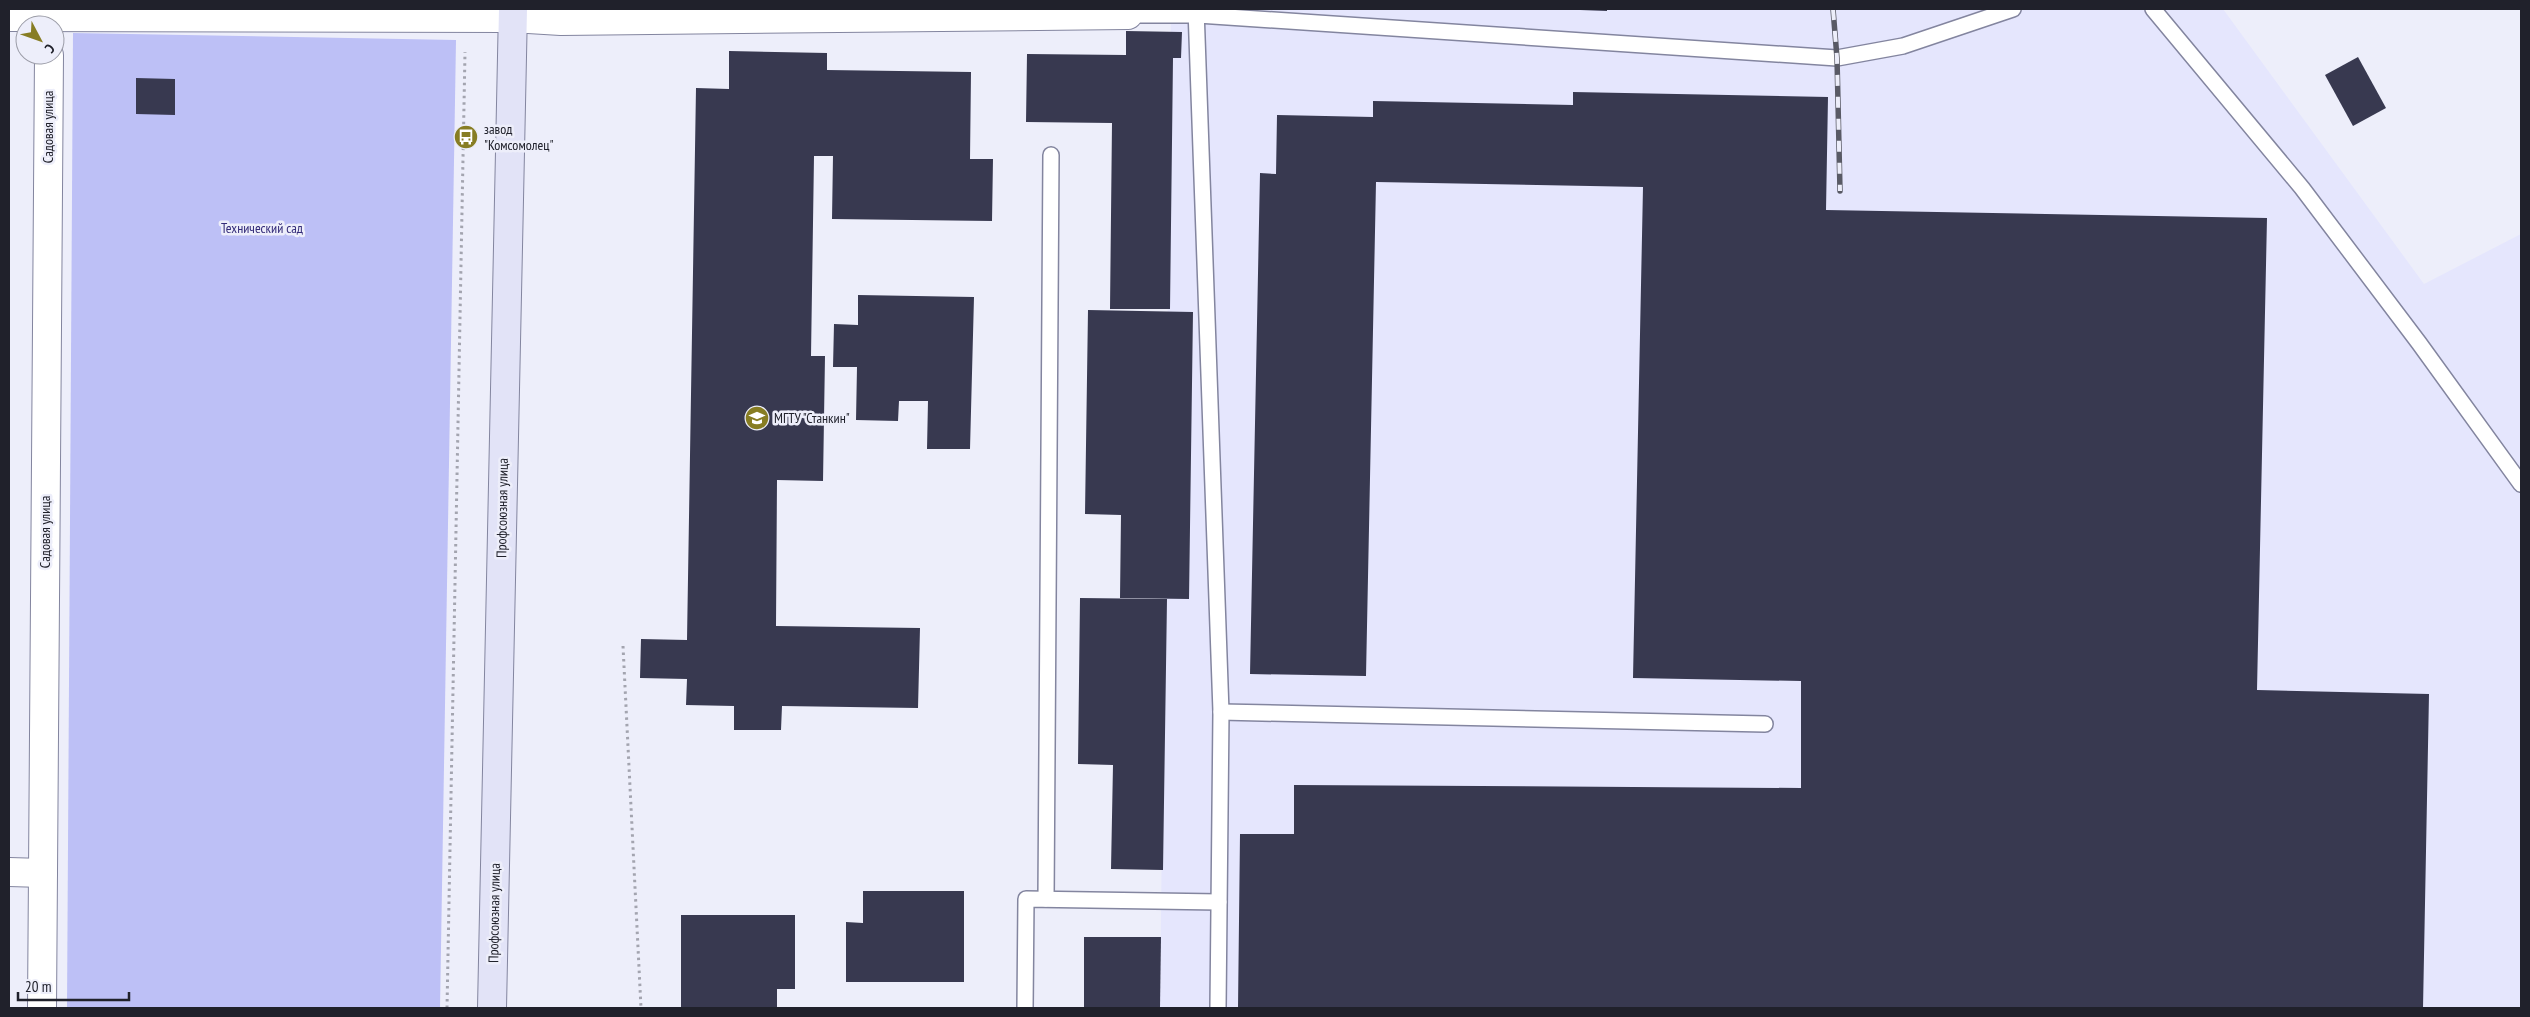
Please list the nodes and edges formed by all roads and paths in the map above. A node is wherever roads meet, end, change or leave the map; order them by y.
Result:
1 (2013, 9) edge
2 (2153, 9) edge
3 (1197, 12) edge
4 (512, 13) edge
5 (1128, 15) joint
6 (463, 19) junction
7 (65, 21) edge
8 (49, 65) edge
9 (1051, 155) dead end
10 (2521, 484) edge
11 (623, 646) dead end
12 (1221, 712) junction
13 (1765, 724) dead end
14 (9, 872) edge
15 (43, 873) junction
16 (1046, 899) junction
17 (1219, 902) junction
18 (42, 1008) edge
19 (447, 1008) edge
20 (492, 1008) edge
21 (642, 1008) edge
22 (1025, 1008) edge
23 (1218, 1008) edge

1 - 3 lane
2 - 10 lane
3 - 5 lane
3 - 12 lane
4 - 5 street
4 - 6 street
4 - 20 main road, Профсоюзная улица
6 - 7 street
6 - 19 path
8 - 15 street, Садовая улица
9 - 16 lane
11 - 21 path
12 - 13 lane
12 - 17 lane
14 - 15 street
15 - 18 street, Садовая улица
16 - 17 lane
16 - 22 lane
17 - 23 lane

